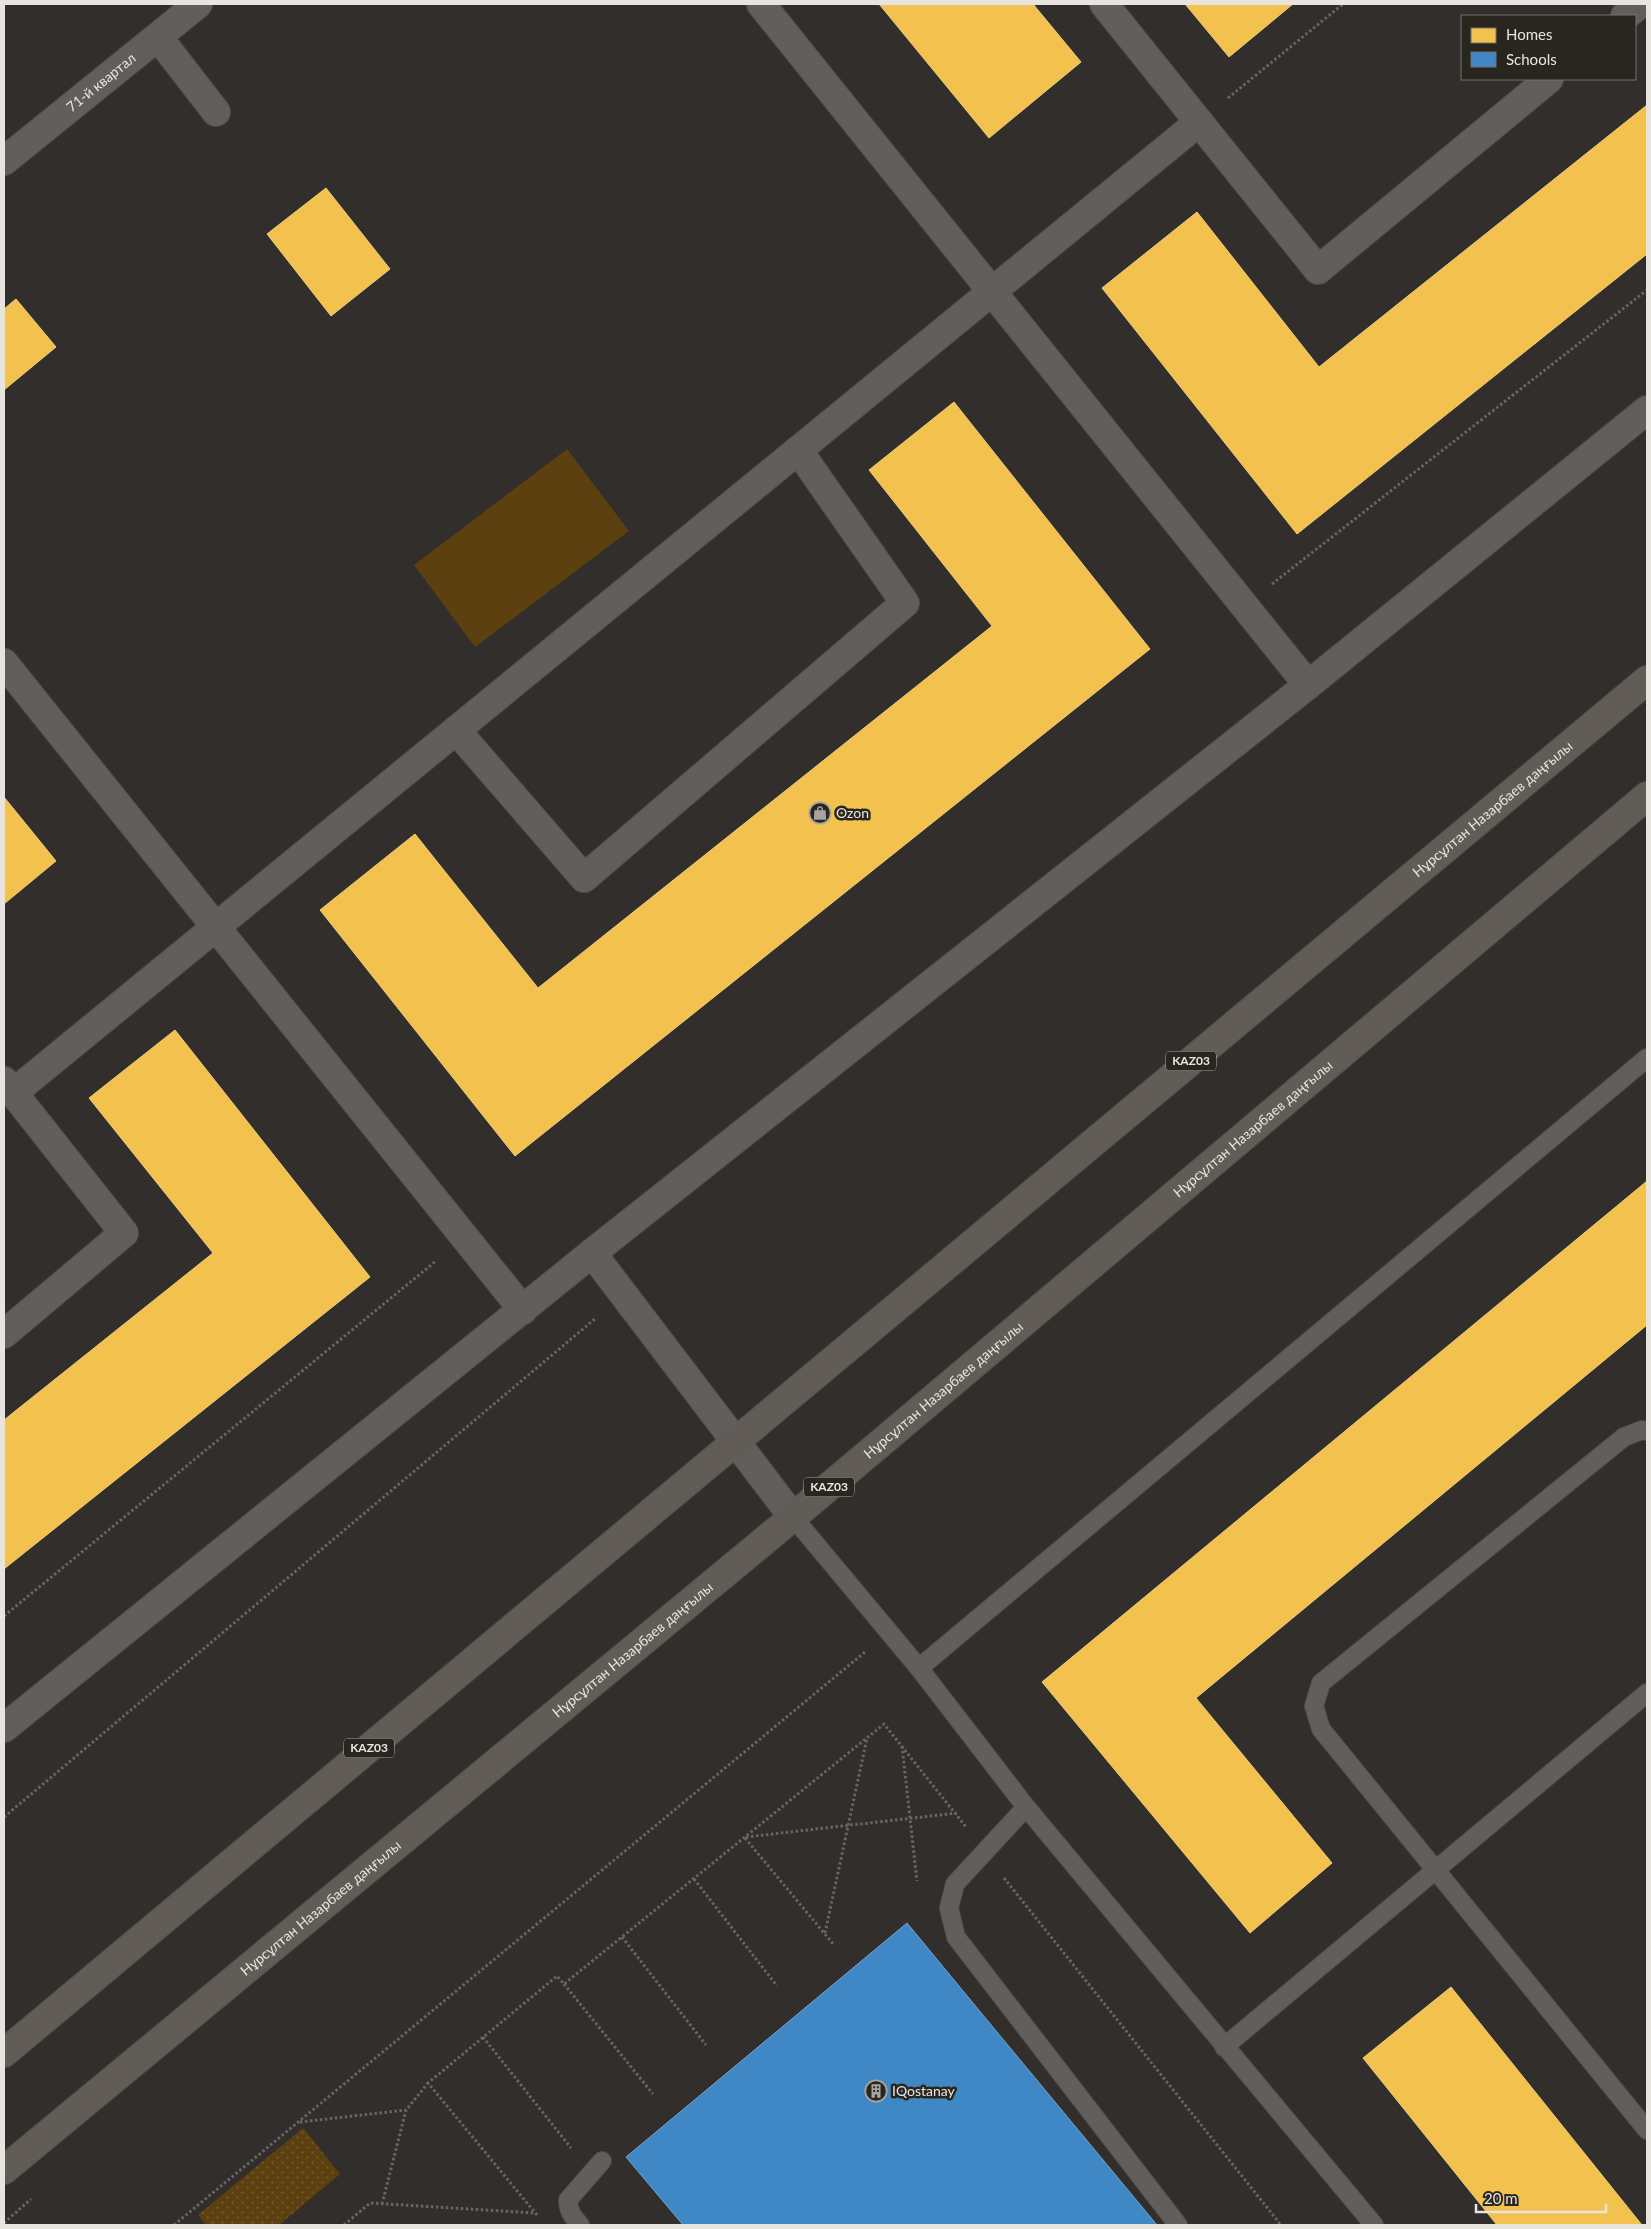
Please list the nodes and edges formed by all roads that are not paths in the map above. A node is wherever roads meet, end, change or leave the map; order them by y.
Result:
1 (198, 4) edge
2 (760, 4) edge
3 (1104, 4) edge
4 (1640, 4) edge
5 (1626, 15) edge
6 (158, 36) junction
7 (1548, 80) edge
8 (216, 112) dead end
9 (1198, 122) junction
10 (4, 161) edge
11 (992, 292) junction
12 (1647, 410) edge
13 (798, 450) junction
14 (4, 663) edge
15 (1647, 680) edge
16 (1308, 685) junction
17 (456, 730) junction
18 (1647, 796) edge
19 (215, 927) junction
20 (1647, 1058) edge
21 (8, 1087) edge
22 (592, 1253) junction
23 (523, 1310) junction
24 (4, 1334) edge
25 (1647, 1431) edge
26 (735, 1442) junction
27 (793, 1517) junction
28 (919, 1668) junction
29 (1647, 1693) edge
30 (4, 1728) edge
31 (1026, 1807) junction
32 (1435, 1872) junction
33 (1224, 2047) junction
34 (4, 2053) edge
35 (1647, 2130) edge
36 (602, 2162) dead end
37 (4, 2170) edge
38 (580, 2225) edge
39 (1178, 2225) edge
40 (1374, 2225) edge

1 - 6 street, 71-й квартал
2 - 11 street
3 - 9 street
4 - 5 street
6 - 8 street
6 - 10 street, 71-й квартал
7 - 9 street
9 - 11 street
11 - 13 street
11 - 16 street
12 - 16 street
13 - 17 street
13 - 17 street
14 - 19 street
15 - 26 main road, Нұрсұлтан Назарбаев даңғылы / KАZ03
16 - 22 street
17 - 19 street
18 - 27 main road, Нұрсұлтан Назарбаев даңғылы / KАZ03
19 - 21 street
19 - 23 street
20 - 28 lane
21 - 24 street
22 - 23 street
22 - 26 street
23 - 30 street
25 - 32 lane
26 - 27 street
26 - 34 main road, Нұрсұлтан Назарбаев даңғылы / KАZ03
27 - 28 lane
27 - 37 main road, Нұрсұлтан Назарбаев даңғылы / KАZ03
28 - 31 lane
29 - 32 lane
31 - 33 lane
31 - 39 lane
32 - 33 lane
32 - 35 lane
33 - 40 lane
36 - 38 lane

